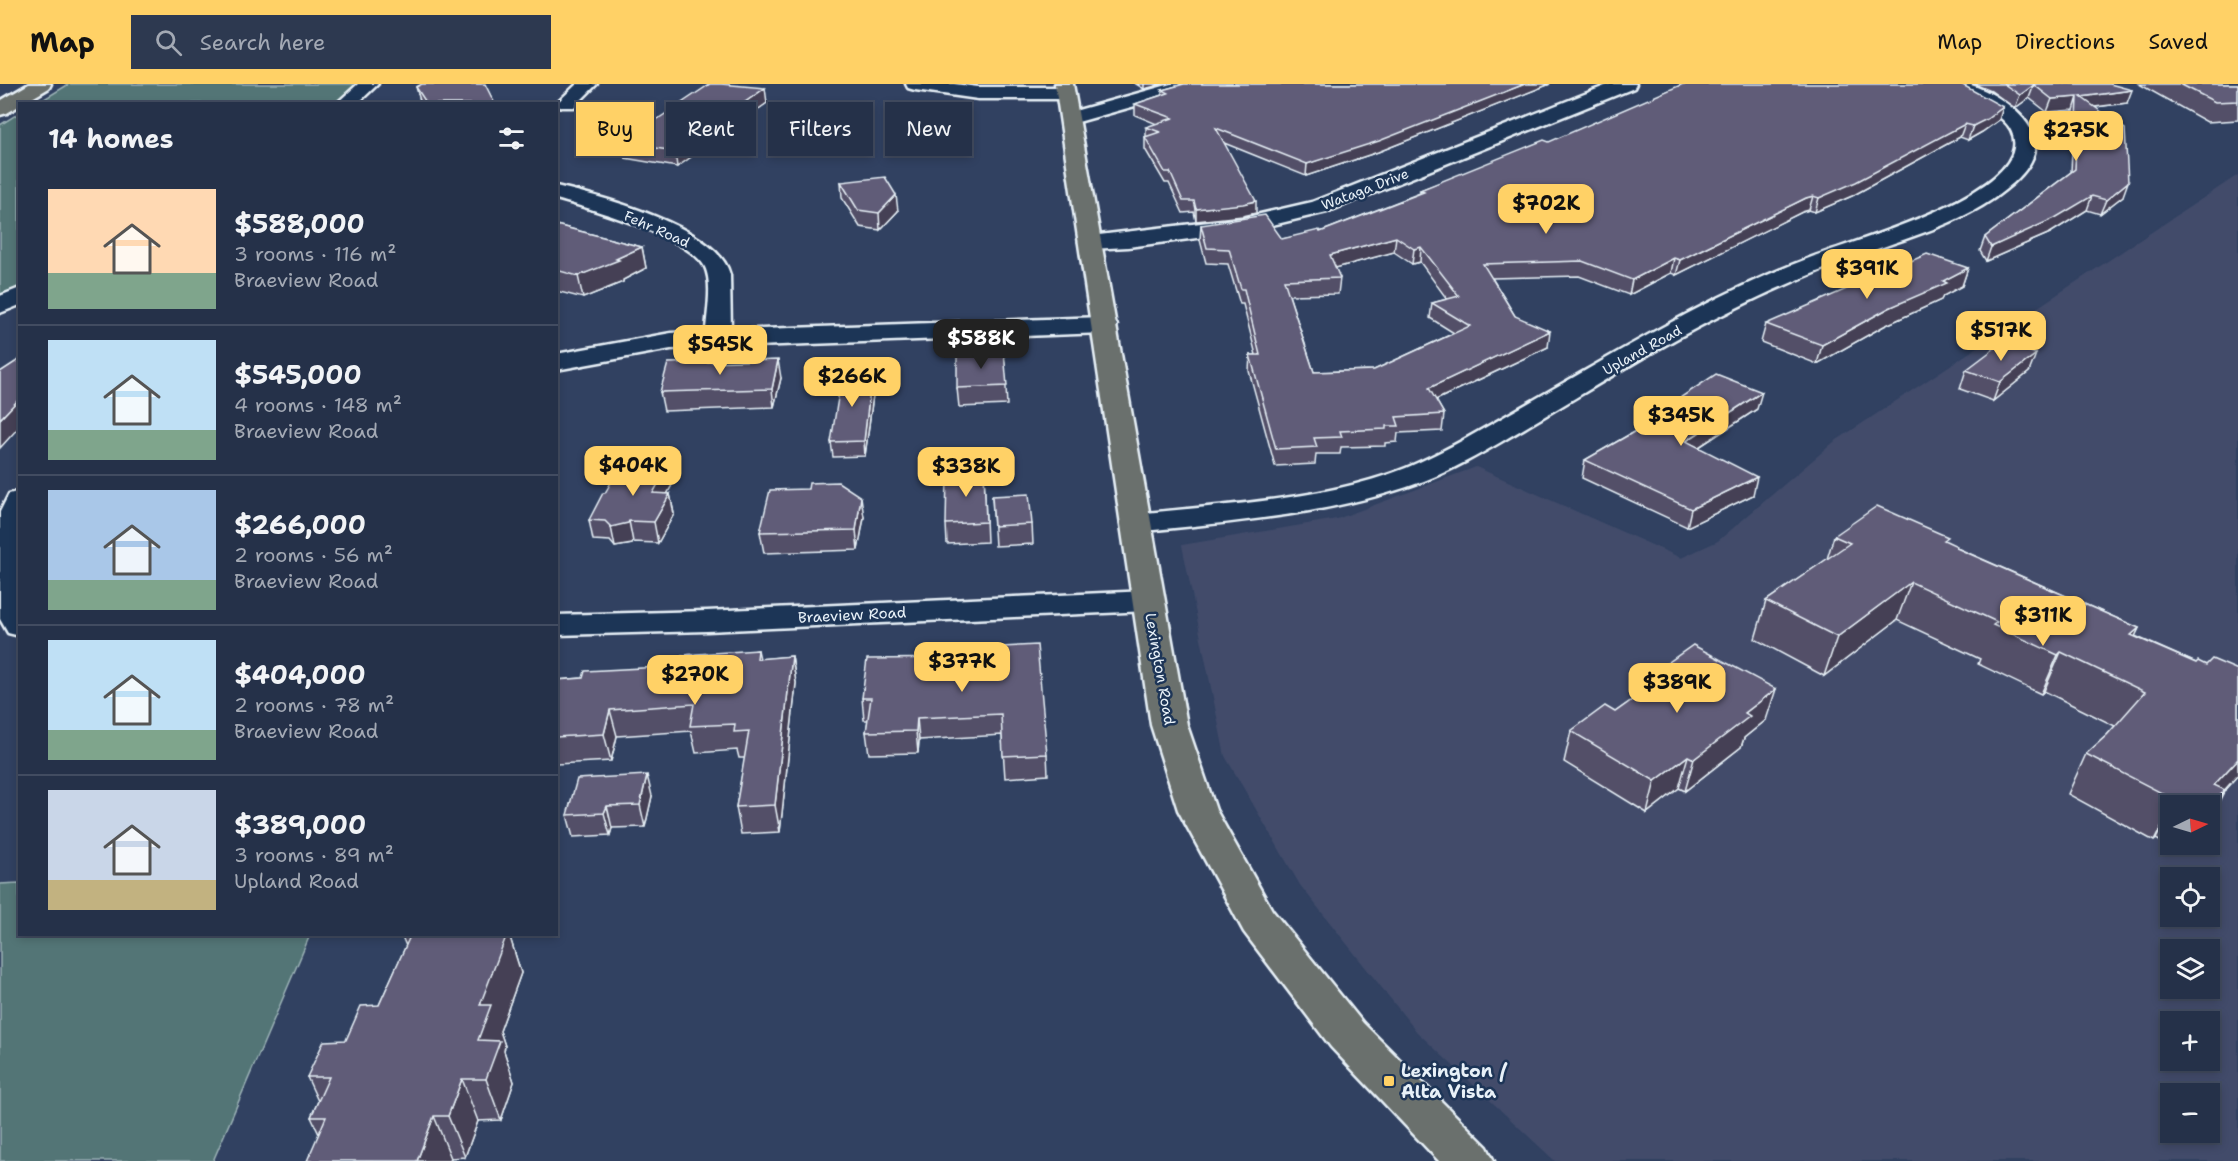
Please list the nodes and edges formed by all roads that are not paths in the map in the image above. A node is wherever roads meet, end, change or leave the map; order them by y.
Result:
1 (42, 84) edge
2 (369, 84) edge
3 (588, 84) edge
4 (915, 84) edge
5 (1192, 84) edge
6 (1627, 84) edge
7 (1952, 84) edge
8 (1067, 98) edge
9 (347, 102) edge
10 (567, 103) dead end
11 (0, 110) edge
12 (558, 193) edge
13 (1090, 242) junction
14 (18, 296) edge
15 (0, 306) edge
16 (1104, 325) junction
17 (719, 338) junction
18 (558, 362) edge
19 (18, 504) edge
20 (1136, 523) junction
21 (1148, 601) junction
22 (18, 624) edge
23 (558, 625) edge
24 (1470, 1161) edge

1 - 11 main road
2 - 9 street
3 - 10 street
4 - 8 street
5 - 8 street
6 - 13 street, Wataga Drive
7 - 20 street, Upland Road
8 - 13 main road, Lexington Road
12 - 17 street, Fehr Road
13 - 16 main road, Lexington Road
14 - 15 street
16 - 17 street
16 - 20 main road, Lexington Road
17 - 18 street
19 - 22 street
20 - 21 main road, Lexington Road
21 - 23 street, Braeview Road
21 - 24 main road, Lexington Road

